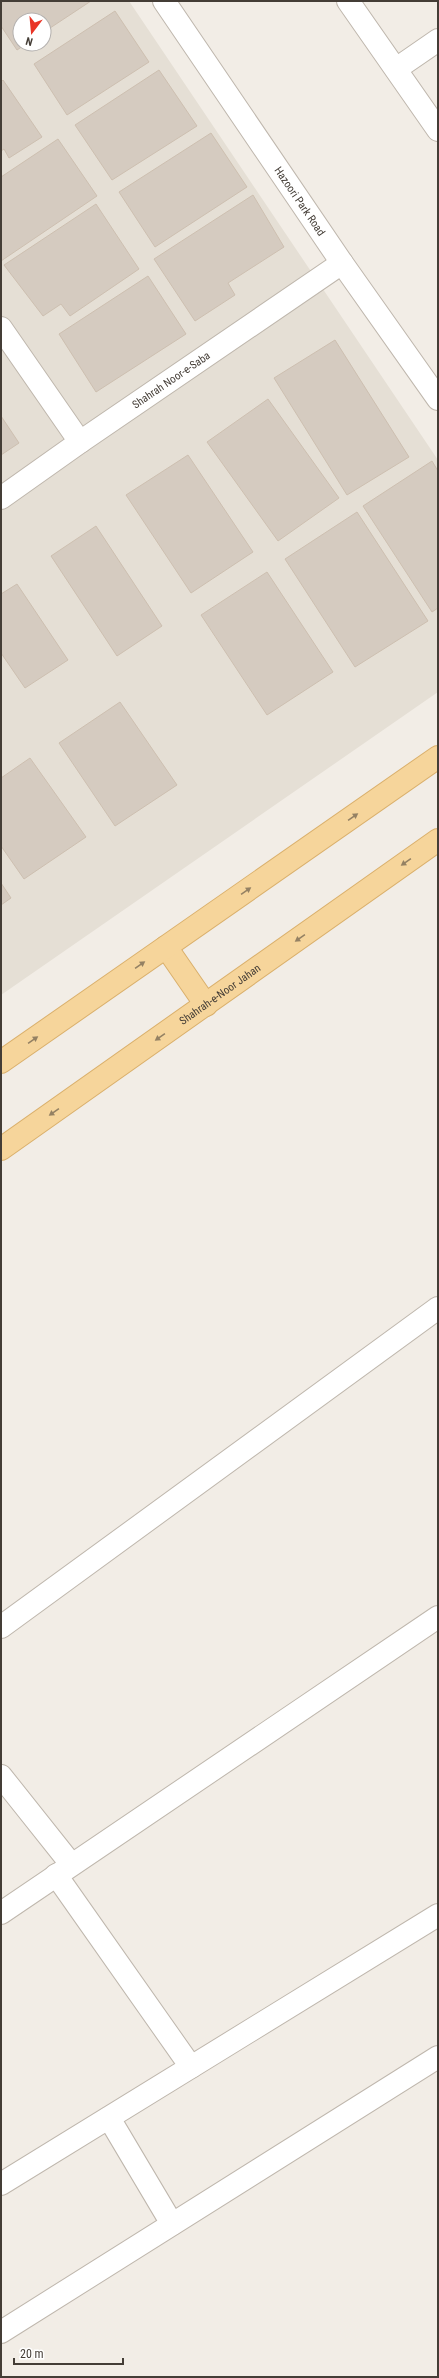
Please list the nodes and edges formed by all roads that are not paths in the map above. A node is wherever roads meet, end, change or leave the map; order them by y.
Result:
1 (164, 1) edge
2 (348, 1) edge
3 (438, 40) edge
4 (396, 69) junction
5 (438, 130) edge
6 (342, 263) junction
7 (1, 328) edge
8 (438, 399) edge
9 (80, 442) junction
10 (1, 498) edge
11 (438, 757) edge
12 (438, 840) edge
13 (166, 947) junction
14 (206, 1004) junction
15 (1, 1062) edge
16 (1, 1149) edge
17 (438, 1308) edge
18 (438, 1617) edge
19 (1, 1627) edge
20 (1, 1776) edge
21 (64, 1870) junction
22 (1, 1913) edge
23 (438, 1915) edge
24 (438, 2057) edge
25 (191, 2067) junction
26 (108, 2118) junction
27 (1, 2184) edge
28 (172, 2224) junction
29 (1, 2332) edge

1 - 6 street, Hazoori Park Road
2 - 4 street
3 - 4 street
4 - 5 street
6 - 8 street, Hazoori Park Road
6 - 9 street, Shahrah Noor-e-Saba
7 - 9 street
9 - 10 street, Shahrah Noor-e-Saba
13 -> 11 main road
12 -> 14 main road, Shahrah-e-Noor Jahan
13 - 14 main road
15 -> 13 main road
14 -> 16 main road, Shahrah-e-Noor Jahan
17 - 19 street
18 - 21 street
20 - 21 street
21 - 22 street
21 - 25 street
23 - 25 street
24 - 28 street
25 - 26 street
26 - 27 street
26 - 28 street
28 - 29 street

